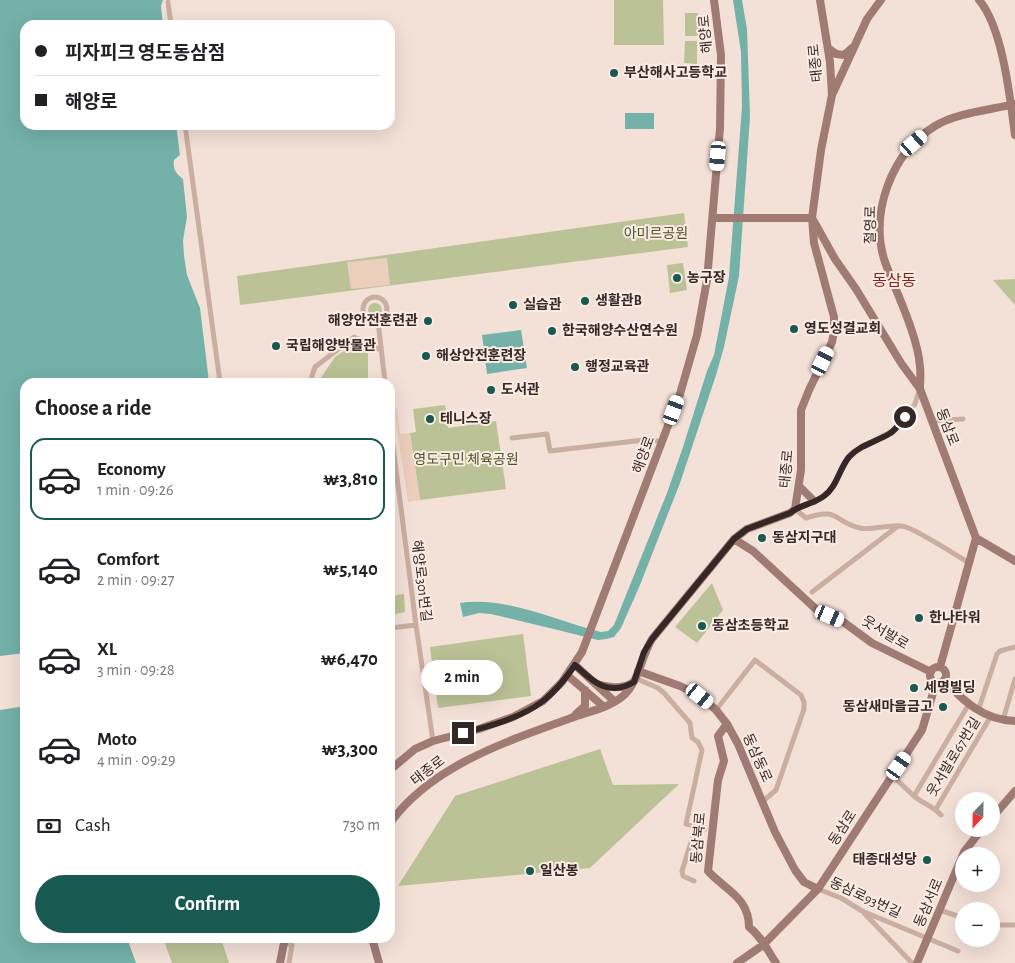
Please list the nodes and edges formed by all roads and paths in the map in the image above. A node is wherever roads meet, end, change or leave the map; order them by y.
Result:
1 (714, 0) edge
2 (820, 0) edge
3 (882, 0) edge
4 (978, 0) edge
5 (168, 2) dead end
6 (170, 20) edge
7 (854, 46) junction
8 (828, 48) junction
9 (847, 61) junction
10 (830, 62) junction
11 (832, 95) junction
12 (1013, 104) edge
13 (186, 130) edge
14 (1015, 135) edge
15 (713, 218) junction
16 (812, 218) junction
17 (378, 321) junction
18 (381, 350) junction
19 (219, 378) edge
20 (311, 378) edge
21 (384, 378) edge
22 (920, 389) junction
23 (963, 419) dead end
24 (932, 421) junction
25 (512, 438) dead end
26 (662, 442) junction
27 (395, 462) edge
28 (799, 486) junction
29 (814, 501) junction
30 (795, 509) junction
31 (899, 525) junction
32 (976, 538) junction
33 (734, 539) junction
34 (1015, 562) edge
35 (969, 563) junction
36 (812, 592) dead end
37 (416, 625) junction
38 (395, 627) edge
39 (1015, 647) edge
40 (575, 665) junction
41 (940, 667) junction
42 (930, 672) junction
43 (567, 675) junction
44 (636, 677) junction
45 (1015, 679) edge
46 (594, 683) junction
47 (936, 683) junction
48 (947, 683) junction
49 (585, 690) junction
50 (934, 692) junction
51 (614, 701) junction
52 (969, 704) junction
53 (603, 706) junction
54 (716, 710) junction
55 (978, 711) junction
56 (991, 716) junction
57 (573, 717) junction
58 (1003, 720) junction
59 (1015, 721) edge
60 (727, 724) junction
61 (433, 741) junction
62 (395, 766) edge
63 (892, 776) junction
64 (1015, 791) edge
65 (914, 796) junction
66 (762, 802) junction
67 (1000, 808) edge
68 (936, 809) junction
69 (941, 815) dead end
70 (395, 818) edge
71 (696, 826) junction
72 (705, 828) dead end
73 (975, 838) edge
74 (694, 881) dead end
75 (818, 889) junction
76 (939, 910) junction
77 (862, 911) junction
78 (955, 915) edge
79 (1000, 925) edge
80 (1015, 925) edge
81 (928, 938) junction
82 (284, 943) edge
83 (289, 943) edge
84 (373, 943) edge
85 (763, 944) junction
86 (958, 952) dead end
87 (280, 963) edge
88 (289, 963) edge
89 (379, 963) edge
90 (737, 963) edge
91 (776, 963) edge
92 (912, 963) edge
93 (918, 963) edge

1 - 15 main road, 해양로
2 - 8 main road, 태종로
3 - 7 main road
4 - 12 main road
5 - 6 street
7 - 8 main road
7 - 9 main road
8 - 10 main road, 태종로
9 - 10 main road
9 - 11 main road
10 - 11 main road, 태종로
11 - 16 main road, 태종로
12 - 14 main road
12 - 22 main road, 절영로
13 - 19 street
15 - 16 main road
15 - 26 main road, 해양로
16 - 22 main road, 동삼로
16 - 28 main road, 태종로
17 - 17 street
17 - 18 street
18 - 20 street
18 - 21 street
22 - 24 main road, 동삼로
22 - 29 street
23 - 24 street
24 - 32 main road, 동삼로
25 - 26 street
26 - 40 main road, 해양로
27 - 37 street, 해양로301번길
28 - 29 main road
28 - 30 main road, 태종로
29 - 30 street
30 - 31 street
30 - 33 main road, 태종로
31 - 35 street
31 - 36 street
32 - 34 main road
32 - 35 main road
33 - 42 main road, 웃서발로
33 - 44 main road, 태종로
35 - 41 main road
37 - 38 street
37 - 61 street, 해양로301번길
39 - 55 street
40 - 43 main road, 해양로
40 - 46 main road
41 - 42 main road
41 - 48 main road
42 - 47 main road
43 - 49 main road
43 - 61 main road, 해양로
44 - 46 main road
44 - 51 main road, 태종로
44 - 54 main road, 동삼동로
44 - 71 street
45 - 58 street
46 - 51 main road
47 - 48 main road
47 - 50 main road, 동삼로
48 - 50 main road
48 - 52 main road
49 - 53 main road
49 - 57 main road
50 - 63 main road, 동삼로
51 - 53 main road, 태종로
52 - 55 main road
52 - 65 street
53 - 57 main road, 태종로
54 - 60 main road, 동삼동로
54 - 66 street
55 - 56 main road
56 - 58 main road
56 - 68 street, 웃서발로67번길
57 - 70 main road, 태종로
58 - 59 main road
60 - 66 main road, 동삼동로
60 - 85 main road, 동삼북로
61 - 62 main road, 해양로
63 - 65 street
63 - 75 main road, 동삼로
64 - 67 main road
65 - 68 street
66 - 75 main road, 동삼동로
68 - 69 street
71 - 72 street
71 - 74 street
73 - 76 main road, 동삼서로
75 - 77 street, 동삼로93번길
75 - 85 main road, 동삼로
76 - 78 street
76 - 81 main road, 동삼서로
77 - 81 street, 동삼로93번길
77 - 92 street
79 - 80 street
81 - 86 street, 동삼로93번길
81 - 93 main road, 동삼서로
82 - 87 main road
83 - 88 street
84 - 89 main road
85 - 90 main road, 동삼로
85 - 91 main road, 동삼북로

